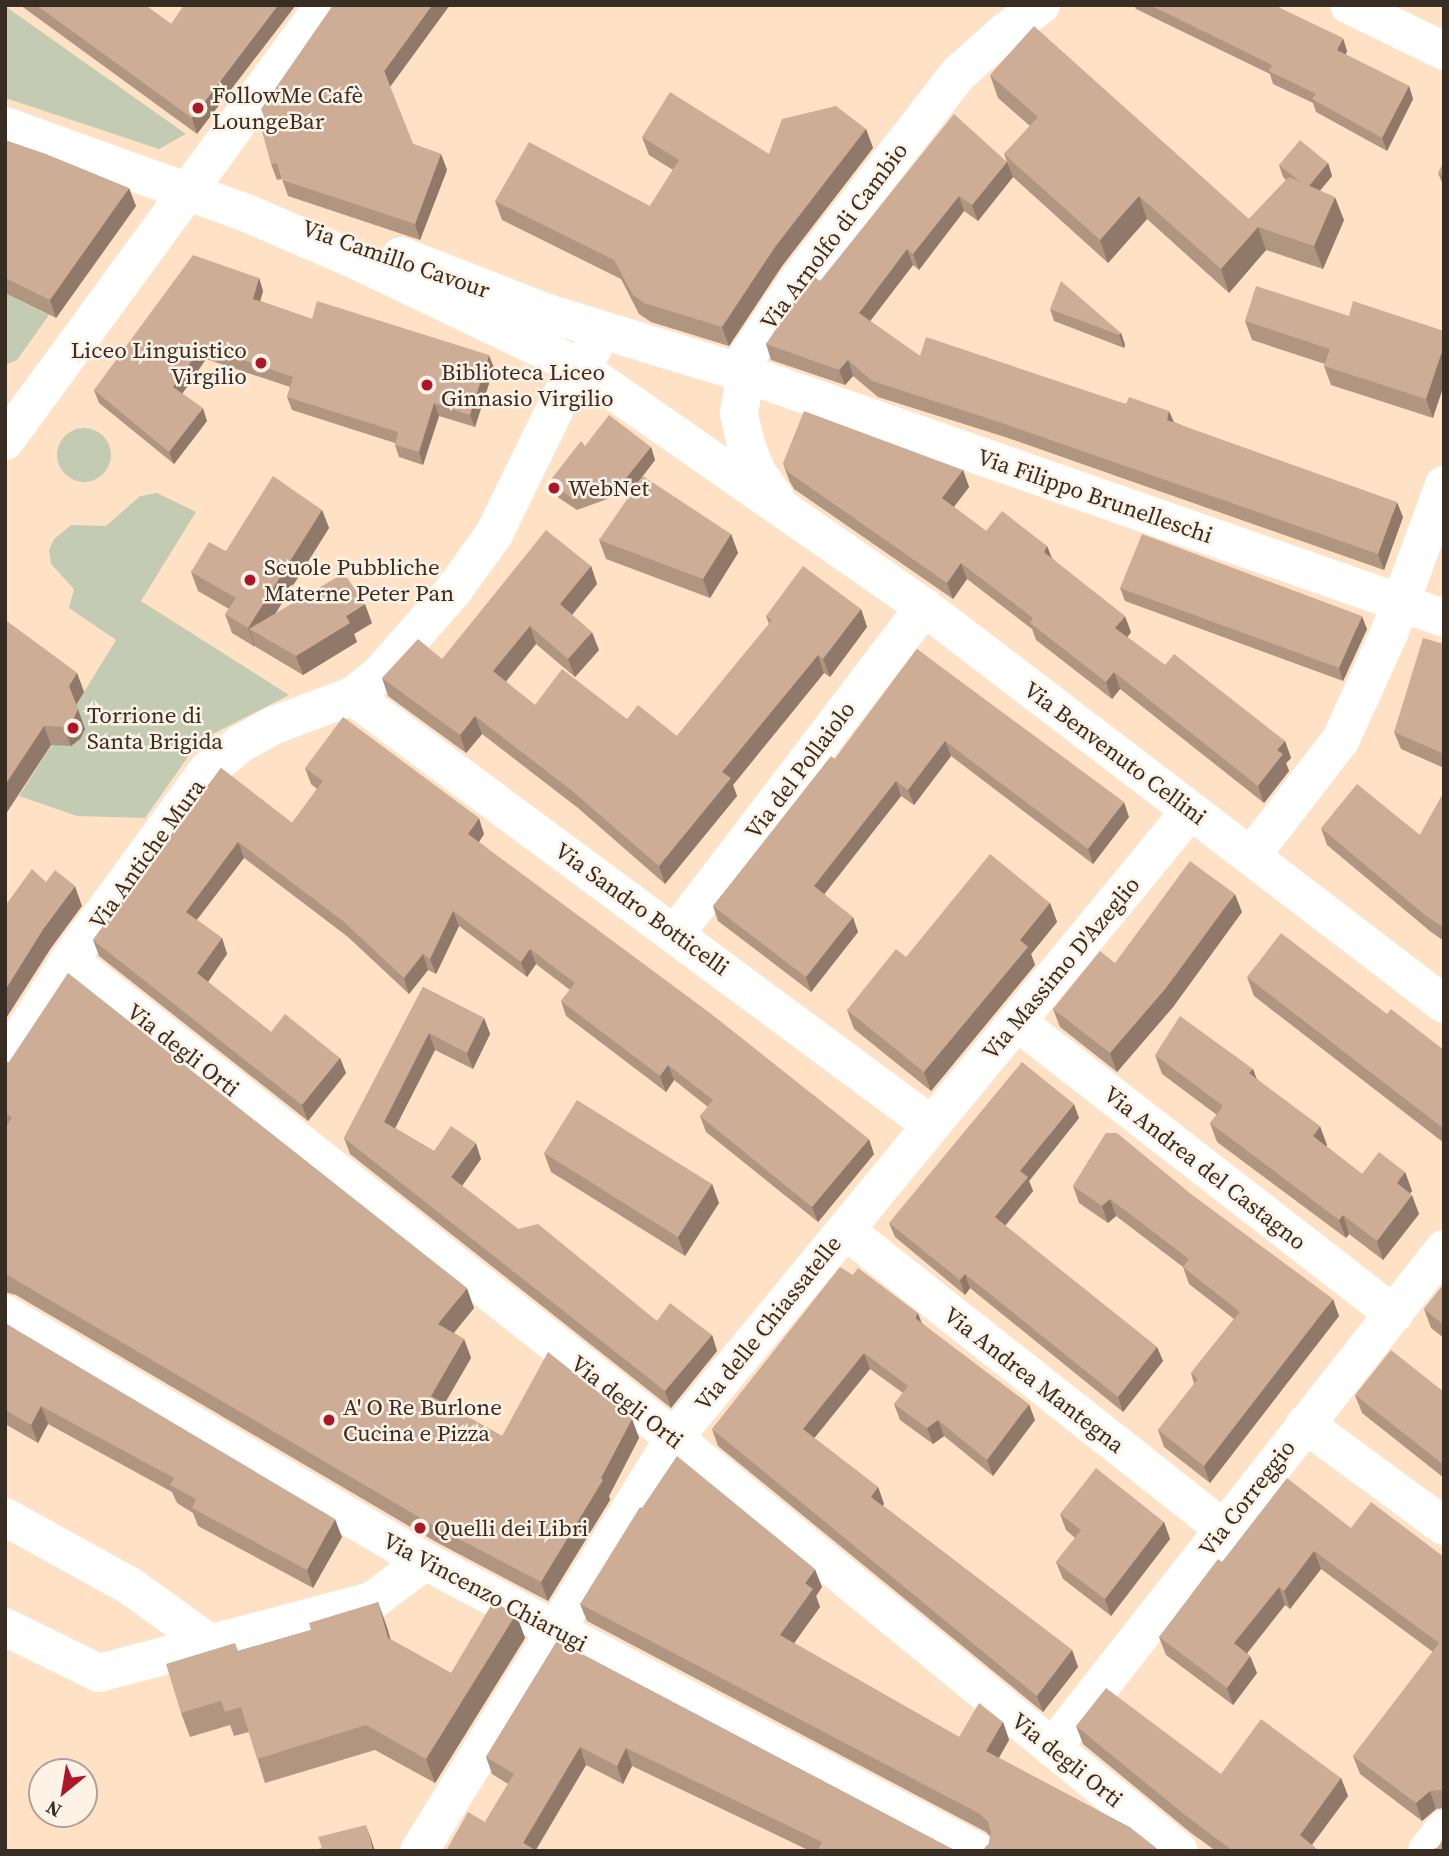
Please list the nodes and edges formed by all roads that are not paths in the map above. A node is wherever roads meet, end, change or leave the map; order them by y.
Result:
1 (324, 5) edge
2 (1041, 5) edge
3 (1349, 5) edge
4 (1444, 51) edge
5 (5, 126) edge
6 (187, 193) junction
7 (244, 212) junction
8 (358, 261) junction
9 (547, 313) junction
10 (609, 332) junction
11 (565, 360) junction
12 (746, 374) junction
13 (5, 441) edge
14 (1444, 485) edge
15 (782, 508) junction
16 (1401, 604) junction
17 (924, 607) junction
18 (1444, 618) edge
19 (352, 696) junction
20 (1190, 811) junction
21 (1251, 856) junction
22 (676, 933) junction
23 (69, 960) junction
24 (1444, 1004) edge
25 (1017, 1022) junction
26 (5, 1062) edge
27 (930, 1124) junction
28 (845, 1230) junction
29 (1444, 1249) edge
30 (5, 1314) edge
31 (1394, 1314) junction
32 (1305, 1424) junction
33 (674, 1438) junction
34 (5, 1517) edge
35 (1444, 1527) edge
36 (1223, 1529) junction
37 (425, 1561) junction
38 (477, 1589) junction
39 (373, 1601) junction
40 (5, 1627) edge
41 (553, 1629) junction
42 (209, 1643) junction
43 (1052, 1748) junction
44 (1444, 1829) edge
45 (418, 1851) edge
46 (976, 1851) edge
47 (1179, 1851) edge
48 (1427, 1851) edge

1 - 6 street
2 - 12 street, Via Arnolfo di Cambio
3 - 4 street
5 - 6 street, Via Camillo Cavour
6 - 7 street, Via Camillo Cavour
6 - 13 street
7 - 8 street, Via Camillo Cavour
7 - 9 street, Via Camillo Cavour
8 - 9 street, Via Camillo Cavour
8 - 11 street, Via Camillo Cavour
9 - 10 street, Via Camillo Cavour
9 - 11 street
10 - 11 street
10 - 12 street, Via Camillo Cavour
11 - 15 street, Via Camillo Cavour
11 - 19 street, Via Antiche Mura
12 - 15 street, Via Arnolfo di Cambio
12 - 16 street, Via Filippo Brunelleschi
14 - 16 street
15 - 17 street, Via Benvenuto Cellini
16 - 18 street, Via Filippo Brunelleschi
16 - 21 street
17 - 20 street, Via Benvenuto Cellini
17 - 22 street, Via del Pollaiolo
19 - 22 street, Via Sandro Botticelli
19 - 23 street, Via Antiche Mura
20 - 21 street, Via Benvenuto Cellini
20 - 25 street, Via Massimo D'Azeglio
21 - 24 street, Via Benvenuto Cellini
22 - 27 street, Via Sandro Botticelli
23 - 26 street, Via Antiche Mura
23 - 33 street, Via degli Orti
25 - 27 street, Via Massimo D'Azeglio
25 - 31 street, Via Andrea del Castagno
27 - 28 street, Via delle Chiassatelle
28 - 33 street, Via delle Chiassatelle
28 - 36 street, Via Andrea Mantegna
29 - 31 street, Via Correggio
30 - 37 street, Via Vincenzo Chiarugi
31 - 32 street, Via Correggio
32 - 35 street
32 - 36 street, Via Correggio
33 - 41 street, Via delle Chiassatelle
33 - 43 street, Via degli Orti
34 - 42 street
36 - 43 street, Via Correggio
37 - 38 street, Via Vincenzo Chiarugi
37 - 39 street
38 - 39 street
38 - 41 street, Via Vincenzo Chiarugi
39 - 42 street
40 - 42 street
41 - 45 street, Via delle Chiassatelle
41 - 46 street, Via Vincenzo Chiarugi
43 - 47 street, Via degli Orti
44 - 48 street

